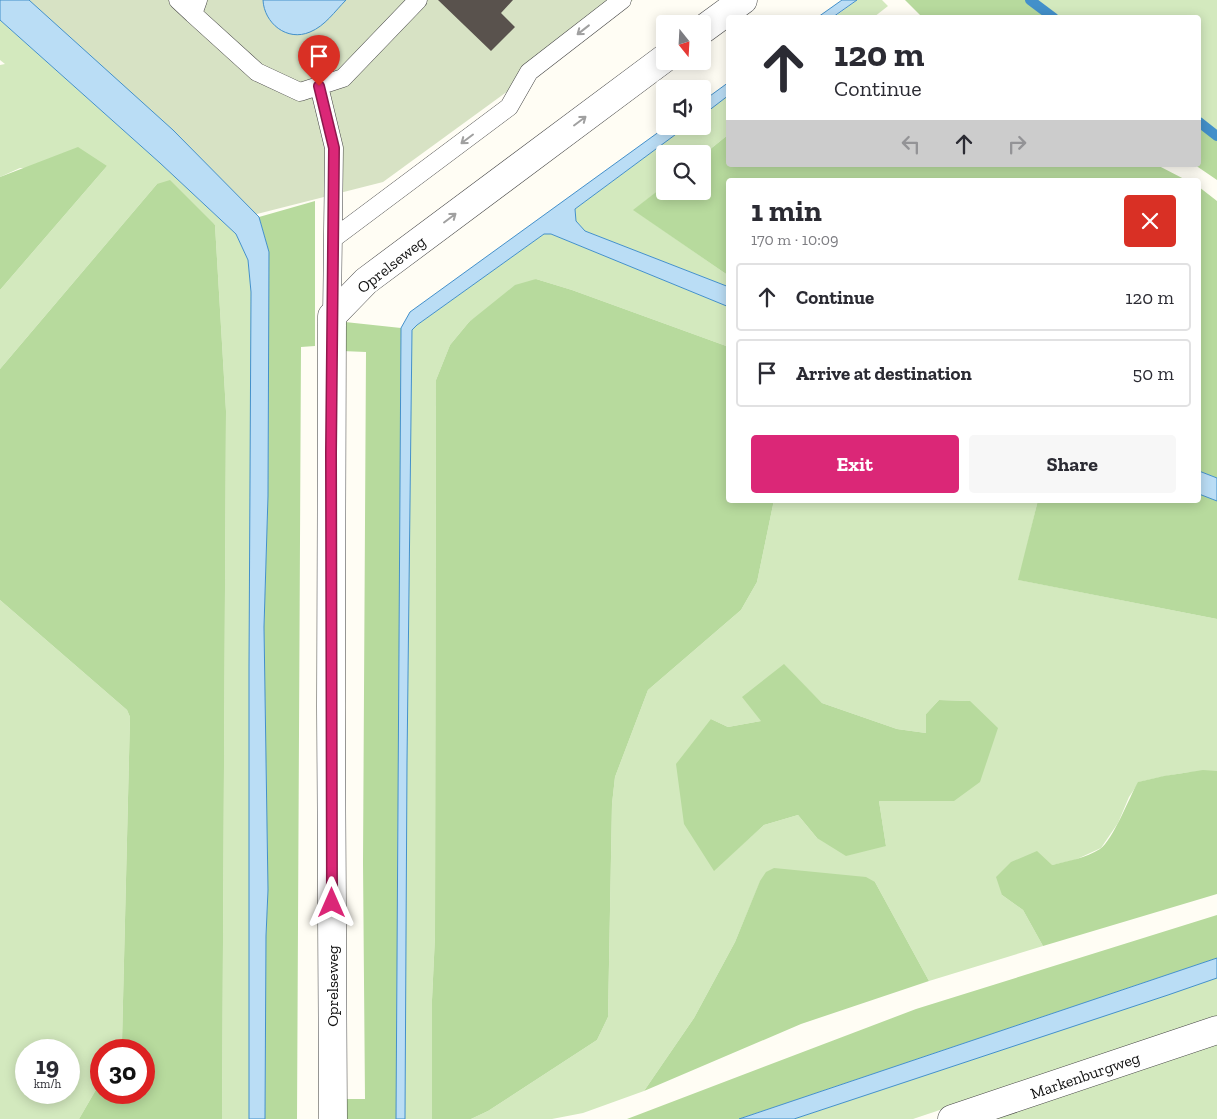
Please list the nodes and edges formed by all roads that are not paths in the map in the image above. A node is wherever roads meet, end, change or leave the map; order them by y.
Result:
1 (178, 0) edge
2 (418, 0) edge
3 (622, 0) edge
4 (731, 4) edge
5 (196, 7) edge
6 (711, 22) edge
7 (656, 65) edge
8 (319, 86) junction
9 (334, 238) junction
10 (332, 316) junction
11 (1217, 1030) edge
12 (333, 1119) edge
13 (952, 1119) edge

1 - 5 lane
2 - 8 lane
3 -> 9 lane
4 - 6 street
5 - 8 lane
10 -> 7 street, Oprelseweg
8 - 9 lane
9 - 10 lane
10 - 12 street, Oprelseweg
11 - 13 street, Markenburgweg

